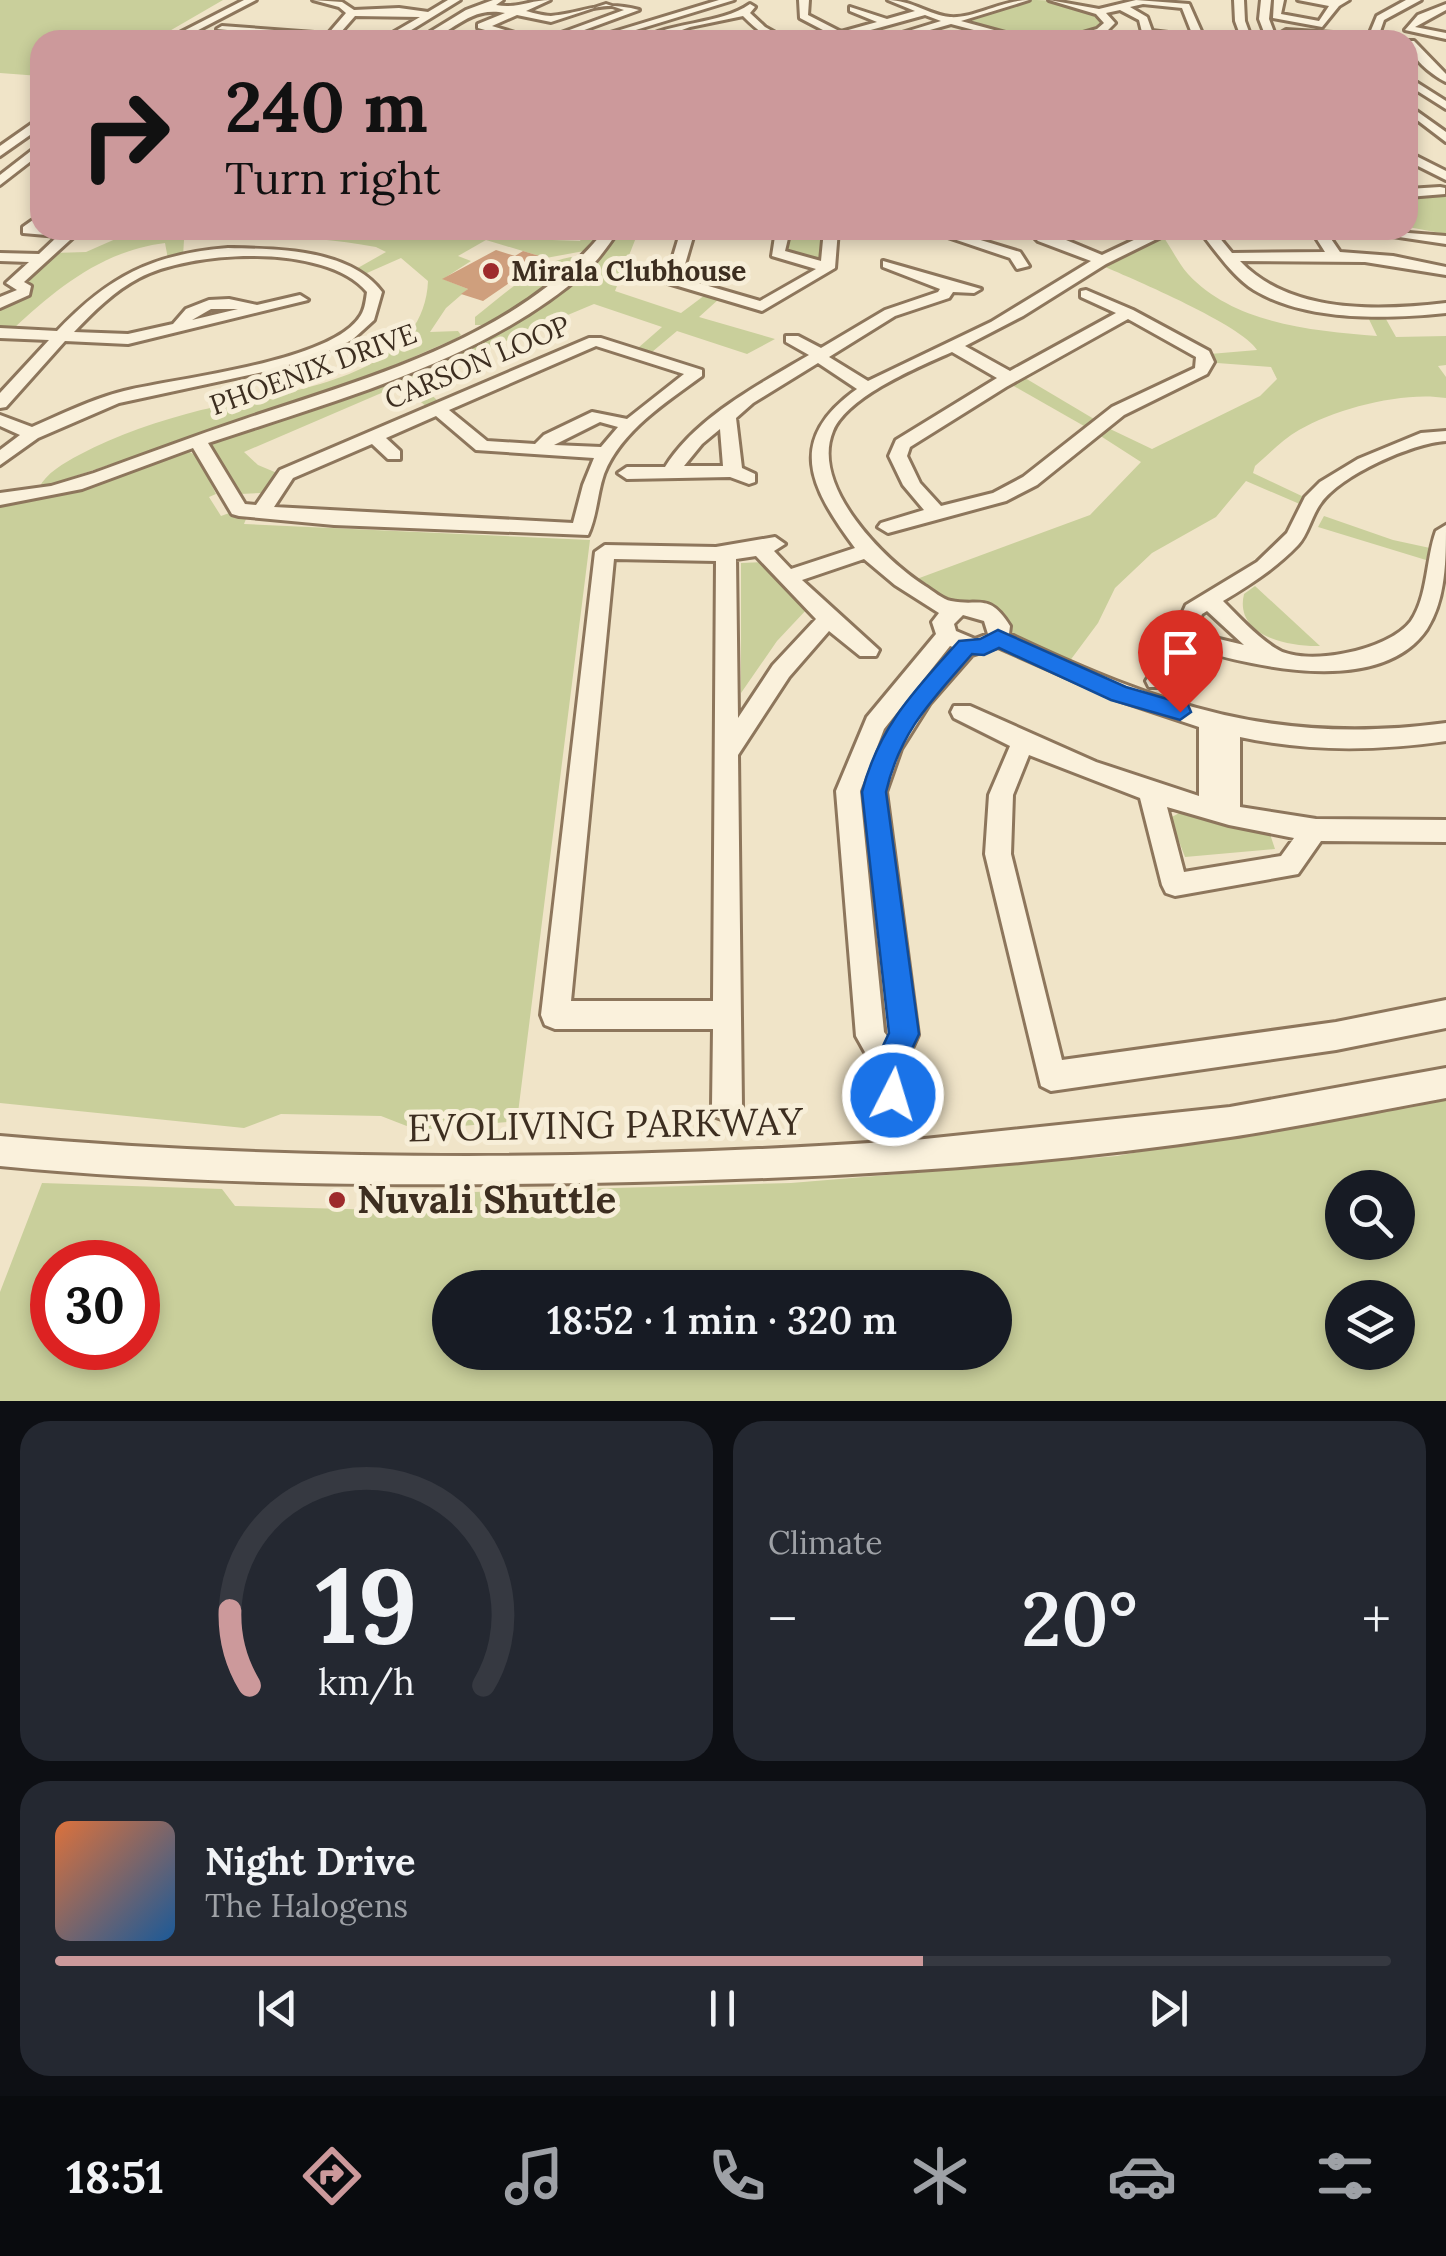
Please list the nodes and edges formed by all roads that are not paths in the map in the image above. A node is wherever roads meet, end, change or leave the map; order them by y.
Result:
1 (318, 0) edge
2 (455, 0) edge
3 (502, 0) edge
4 (546, 0) edge
5 (607, 0) edge
6 (729, 0) edge
7 (804, 0) edge
8 (893, 0) edge
9 (1024, 0) edge
10 (1054, 0) edge
11 (1239, 0) edge
12 (1266, 0) edge
13 (1278, 0) edge
14 (1304, 0) edge
15 (1416, 0) edge
16 (1339, 2) edge
17 (953, 3) dead end
18 (254, 4) edge
19 (486, 6) junction
20 (1100, 6) edge
21 (1124, 7) junction
22 (1446, 7) edge
23 (853, 9) dead end
24 (510, 12) junction
25 (924, 12) junction
26 (352, 13) junction
27 (429, 14) junction
28 (948, 20) junction
29 (294, 21) dead end
30 (886, 22) junction
31 (194, 30) edge
32 (255, 30) edge
33 (285, 30) edge
34 (336, 30) edge
35 (405, 30) edge
36 (441, 30) edge
37 (497, 30) edge
38 (578, 30) edge
39 (626, 30) edge
40 (673, 30) edge
41 (763, 30) edge
42 (830, 30) edge
43 (864, 30) edge
44 (916, 30) edge
45 (979, 30) edge
46 (1098, 30) edge
47 (1143, 30) edge
48 (1197, 30) edge
49 (1243, 30) edge
50 (1268, 30) edge
51 (1373, 30) edge
52 (1410, 30) edge
53 (1418, 31) edge
54 (1446, 36) edge
55 (1418, 44) edge
56 (1446, 48) edge
57 (1418, 53) edge
58 (1446, 79) edge
59 (1418, 87) edge
60 (1431, 96) junction
61 (1418, 97) edge
62 (1446, 106) edge
63 (1418, 118) edge
64 (30, 130) edge
65 (1446, 138) edge
66 (1418, 149) edge
67 (0, 152) edge
68 (30, 156) edge
69 (1418, 161) edge
70 (1446, 163) edge
71 (1446, 176) edge
72 (1418, 178) edge
73 (0, 181) edge
74 (1418, 193) edge
75 (1418, 236) edge
76 (61, 240) edge
77 (604, 240) edge
78 (684, 240) edge
79 (777, 240) edge
80 (830, 240) edge
81 (962, 240) edge
82 (1034, 240) edge
83 (1053, 240) edge
84 (1126, 240) edge
85 (1215, 240) edge
86 (1327, 240) edge
87 (1335, 240) edge
88 (1446, 240) edge
89 (0, 257) edge
90 (1228, 257) junction
91 (1341, 257) junction
92 (40, 258) junction
93 (1103, 260) junction
94 (888, 264) dead end
95 (828, 268) junction
96 (1446, 271) edge
97 (924, 277) junction
98 (7, 284) edge
99 (948, 288) junction
100 (974, 290) dead end
101 (1086, 294) dead end
102 (300, 300) dead end
103 (0, 304) edge
104 (913, 306) junction
105 (1446, 308) edge
106 (1128, 313) junction
107 (0, 334) edge
108 (65, 336) junction
109 (792, 339) dead end
110 (951, 349) junction
111 (820, 354) junction
112 (1005, 381) junction
113 (873, 386) junction
114 (0, 403) edge
115 (438, 409) junction
116 (728, 418) junction
117 (0, 420) edge
118 (631, 425) junction
119 (32, 434) junction
120 (374, 436) junction
121 (1446, 436) edge
122 (198, 441) junction
123 (540, 449) junction
124 (607, 453) junction
125 (394, 454) dead end
126 (0, 459) edge
127 (627, 472) dead end
128 (672, 472) junction
129 (0, 498) edge
130 (261, 513) junction
131 (937, 513) junction
132 (888, 527) dead end
133 (1446, 531) edge
134 (726, 552) junction
135 (872, 554) junction
136 (793, 584) junction
137 (1440, 595) edge
138 (1207, 599) junction
139 (828, 620) junction
140 (955, 631) junction
141 (1180, 636) junction
142 (998, 638) junction
143 (868, 650) dead end
144 (1274, 659) junction
145 (1157, 681) dead end
146 (962, 712) dead end
147 (1219, 723) junction
148 (1446, 732) edge
149 (1022, 744) junction
150 (724, 757) junction
151 (1150, 790) junction
152 (1219, 810) junction
153 (1314, 830) junction
154 (1446, 831) edge
155 (1446, 1014) edge
156 (727, 1015) junction
157 (1446, 1082) edge
158 (727, 1106) dead end
159 (902, 1154) junction
160 (2, 1156) edge

1 - 26 street
2 - 27 street
3 - 19 street
4 - 24 street
5 - 24 street
5 - 38 street
6 - 39 street
7 - 42 street
8 - 25 street
9 - 28 street
10 - 20 street
11 - 49 street
12 - 50 street
13 - 16 street
14 - 16 street
15 - 51 street
17 - 25 street
18 - 31 street
18 - 32 street
19 - 24 street
19 - 36 street
20 - 21 street
20 - 46 street
21 - 47 street
21 - 48 street
22 - 52 street
23 - 30 street
24 - 37 street
25 - 28 street
25 - 30 street
26 - 27 street
26 - 34 street
27 - 35 street
28 - 44 street
28 - 45 street
29 - 33 street
30 - 43 street
40 - 41 street
53 - 54 street
55 - 56 street
57 - 58 street
59 - 60 street
60 - 61 street
60 - 62 street
63 - 65 street
64 - 67 street
66 - 70 street
68 - 73 street
69 - 71 street
72 - 74 street
75 - 88 street
76 - 92 street
77 - 122 street, PHOENIX DRIVE
78 - 95 street
79 - 95 street
80 - 95 street
81 - 82 street
83 - 93 street
84 - 93 street
85 - 90 street
86 - 91 street
87 - 91 street
89 - 92 street
90 - 91 street
90 - 105 street
91 - 96 street
92 - 98 street
93 - 110 street
94 - 97 street
97 - 99 street
97 - 104 street
98 - 103 street
99 - 100 street
99 - 104 street
101 - 106 street
102 - 108 street
104 - 111 street
106 - 112 street
106 - 131 street
107 - 108 street
108 - 114 street
108 - 119 street
109 - 111 street
110 - 112 street
110 - 113 street
111 - 113 street
111 - 116 street
112 - 131 street
113 - 135 street
115 - 118 street, CARSON LOOP
115 - 120 street, CARSON LOOP
115 - 123 street
116 - 128 street
116 - 128 street
117 - 119 street
118 - 123 street
118 - 124 street, CARSON LOOP
119 - 126 street
120 - 125 street
120 - 130 street, CARSON LOOP
121 - 138 street
122 - 129 street, PHOENIX DRIVE
122 - 130 street
123 - 124 street
124 - 130 street, CARSON LOOP
127 - 128 street
131 - 132 street
133 - 137 street
134 - 136 street
134 - 150 street
134 - 156 street
135 - 136 street
135 - 140 street
136 - 139 street
137 - 144 street
138 - 141 street
138 - 144 street
139 - 143 street
139 - 150 street
140 - 142 street
140 - 142 street
140 - 159 street
141 - 144 street
141 - 145 street
142 - 147 street
146 - 149 street
147 - 148 street
147 - 152 street
149 - 151 street
149 - 155 street
150 - 156 street
151 - 152 street
151 - 153 street
152 - 153 street
153 - 154 street
156 - 158 street
157 - 159 street, EVOLIVING PARKWAY
159 - 160 street, EVOLIVING PARKWAY

